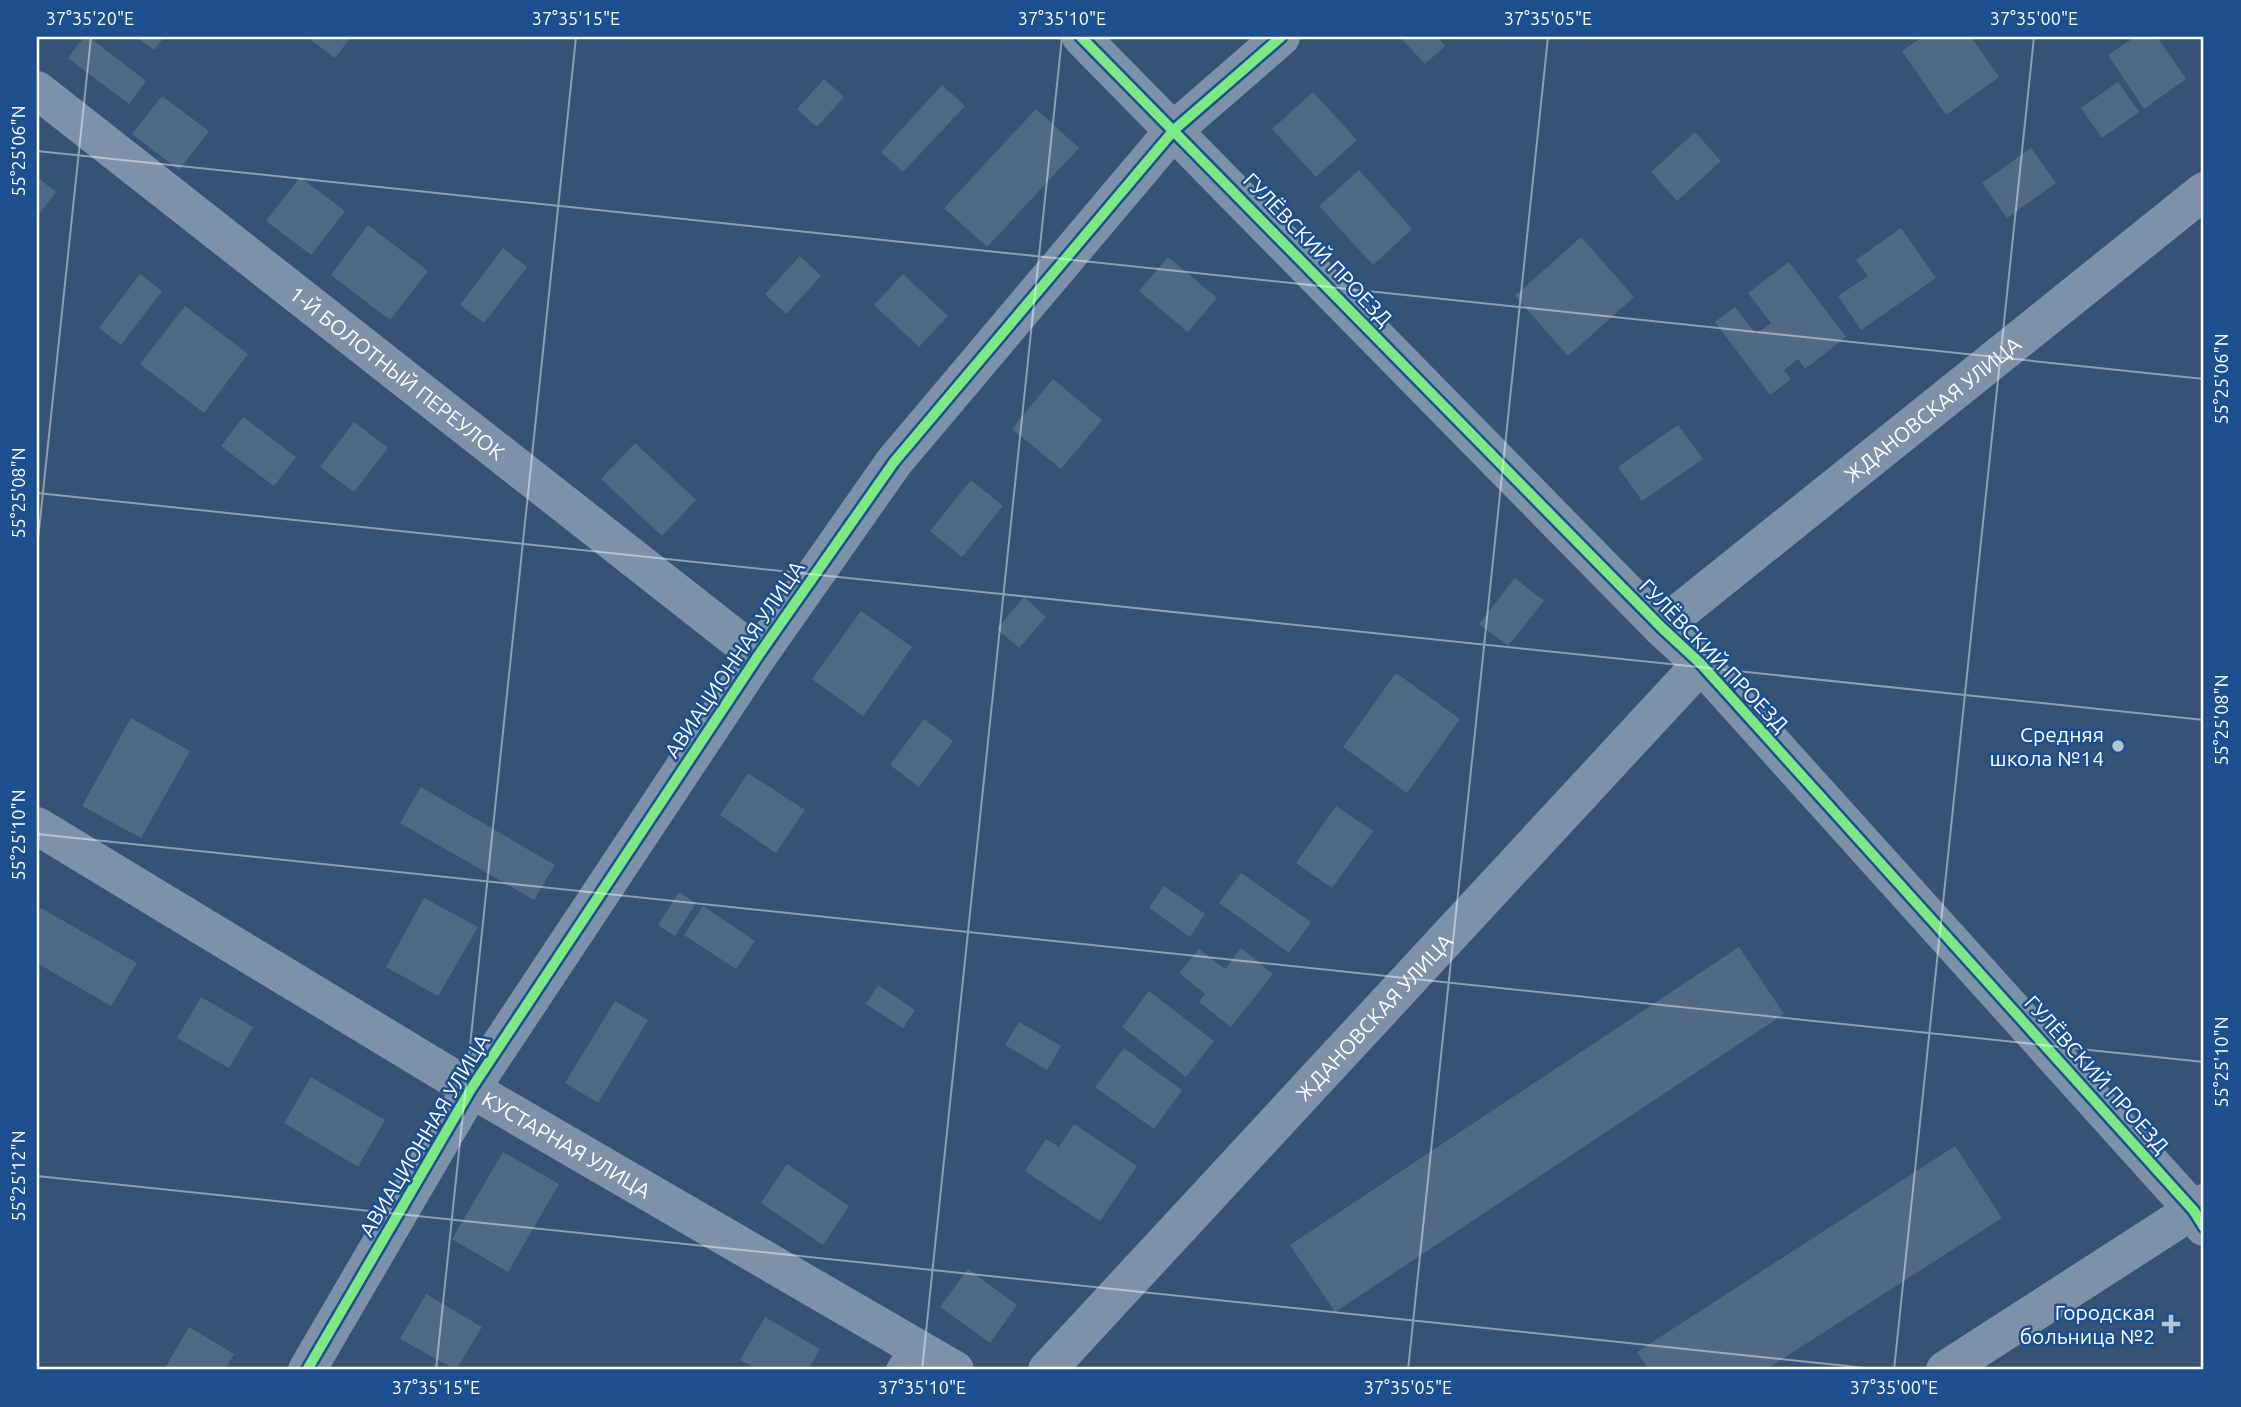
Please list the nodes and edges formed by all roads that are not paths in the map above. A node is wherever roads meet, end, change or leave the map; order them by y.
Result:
1 (1081, 37) edge
2 (1281, 37) edge
3 (37, 90) edge
4 (1174, 130) junction
5 (2204, 191) edge
6 (1661, 626) junction
7 (758, 656) junction
8 (1701, 664) junction
9 (37, 826) edge
10 (471, 1089) junction
11 (2201, 1213) edge
12 (903, 1358) edge
13 (307, 1370) edge
14 (955, 1370) edge
15 (1047, 1370) edge
16 (1945, 1370) edge

1 - 4 street, ГУЛЁВСКИЙ ПРОЕЗД
2 - 4 street, АВИАЦИОННАЯ УЛИЦА
3 - 7 street, 1-Й БОЛОТНЫЙ ПЕРЕУЛОК
4 - 6 street, ГУЛЁВСКИЙ ПРОЕЗД
4 - 7 street, АВИАЦИОННАЯ УЛИЦА
5 - 6 street, ЖДАНОВСКАЯ УЛИЦА
6 - 8 street, ГУЛЁВСКИЙ ПРОЕЗД
7 - 10 street, АВИАЦИОННАЯ УЛИЦА
8 - 11 street, ГУЛЁВСКИЙ ПРОЕЗД
8 - 15 street, ЖДАНОВСКАЯ УЛИЦА
9 - 10 street, КУСТАРНАЯ УЛИЦА
10 - 12 street, КУСТАРНАЯ УЛИЦА
10 - 13 street, АВИАЦИОННАЯ УЛИЦА
11 - 16 street
12 - 14 street, КУСТАРНАЯ УЛИЦА

